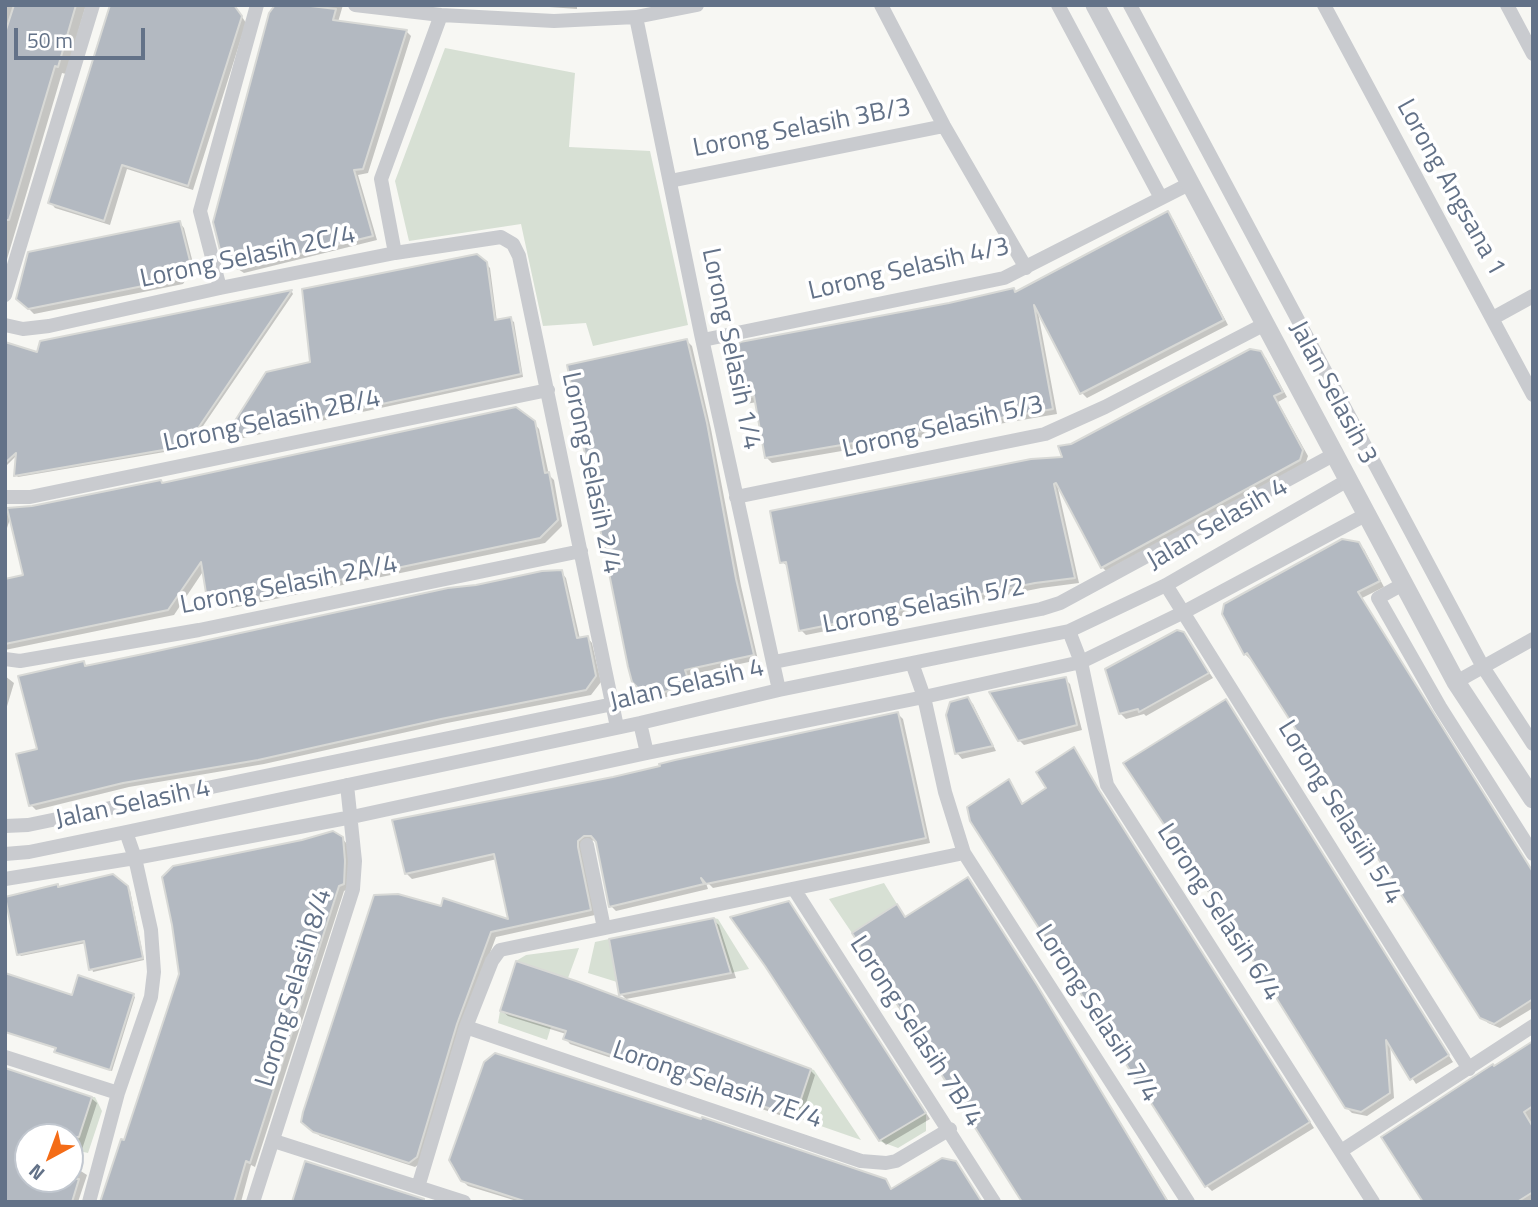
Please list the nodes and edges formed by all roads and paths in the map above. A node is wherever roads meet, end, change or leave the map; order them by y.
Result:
1 (93, 5) edge
2 (257, 5) edge
3 (355, 5) edge
4 (592, 5) edge
5 (697, 5) edge
6 (881, 5) edge
7 (1058, 5) edge
8 (1095, 5) edge
9 (1130, 5) edge
10 (1324, 5) edge
11 (1507, 5) edge
12 (441, 15) junction
13 (636, 17) junction
14 (594, 21) junction
15 (1533, 54) edge
16 (944, 126) junction
17 (670, 181) junction
18 (1191, 183) junction
19 (1161, 198) junction
20 (501, 237) joint
21 (395, 253) junction
22 (1027, 268) junction
23 (220, 288) junction
24 (5, 295) edge
25 (1533, 296) edge
26 (1493, 318) junction
27 (1265, 324) junction
28 (5, 325) edge
29 (703, 340) junction
30 (548, 390) junction
31 (1533, 395) edge
32 (1335, 454) junction
33 (1348, 480) junction
34 (5, 497) edge
35 (736, 497) junction
36 (1367, 514) junction
37 (581, 551) junction
38 (1405, 583) junction
39 (1166, 585) junction
40 (1184, 612) junction
41 (1069, 631) junction
42 (1533, 639) edge
43 (5, 659) edge
44 (774, 662) junction
45 (1081, 662) junction
46 (912, 663) junction
47 (1483, 667) junction
48 (1456, 682) junction
49 (779, 690) junction
50 (924, 697) junction
51 (613, 704) junction
52 (640, 723) junction
53 (617, 727) junction
54 (1533, 744) edge
55 (647, 753) junction
56 (347, 785) junction
57 (1533, 799) edge
58 (352, 817) junction
59 (5, 826) edge
60 (126, 832) junction
61 (587, 845) dead end
62 (964, 853) junction
63 (1533, 853) edge
64 (5, 855) edge
65 (135, 858) junction
66 (5, 879) edge
67 (794, 889) junction
68 (604, 928) junction
69 (1533, 1026) edge
70 (466, 1027) junction
71 (5, 1057) edge
72 (1469, 1069) junction
73 (118, 1093) junction
74 (950, 1129) junction
75 (274, 1141) junction
76 (1341, 1151) junction
77 (418, 1187) junction
78 (89, 1202) edge
79 (253, 1202) edge
80 (464, 1202) edge
81 (994, 1202) edge
82 (1188, 1202) edge
83 (1373, 1202) edge

1 - 24 street
2 - 23 street
3 - 12 street
4 - 14 street
5 - 13 street
6 - 16 street
7 - 19 street
8 - 18 street, Jalan Selasih 3
9 - 47 street, Jalan Selasih 3
10 - 26 street, Lorong Angsana 1
11 - 15 street
12 - 14 street
12 - 21 street
13 - 14 street
13 - 17 street, Lorong Selasih 1/4
16 - 17 street, Lorong Selasih 3B/3
16 - 22 street
17 - 29 street, Lorong Selasih 1/4
18 - 19 street, Lorong Selasih 4/3
18 - 27 street, Jalan Selasih 3
19 - 22 street, Lorong Selasih 4/3
20 - 21 street, Lorong Selasih 2C/4
20 - 30 street, Lorong Selasih 2/4
21 - 23 street, Lorong Selasih 2C/4
22 - 29 street, Lorong Selasih 4/3
23 - 28 street, Lorong Selasih 2C/4
25 - 26 street
26 - 31 street, Lorong Angsana 1
27 - 32 street, Jalan Selasih 3
27 - 35 street, Lorong Selasih 5/3
29 - 35 street, Lorong Selasih 1/4
30 - 34 street, Lorong Selasih 2B/4
30 - 37 street, Lorong Selasih 2/4
32 - 33 street, Jalan Selasih 3
32 - 44 street, Lorong Selasih 5/2
33 - 36 street, Jalan Selasih 3
33 - 39 street, Jalan Selasih 4
35 - 44 street, Lorong Selasih 1/4
36 - 38 street, Jalan Selasih 3
36 - 40 street
37 - 43 street, Lorong Selasih 2A/4
37 - 51 street, Lorong Selasih 2/4
38 - 48 street, Jalan Selasih 3
38 - 63 street
39 - 40 street, Lorong Selasiih 5/4
39 - 41 street, Jalan Selasih 4
40 - 45 street
40 - 72 street, Lorong Selasiih 5/4
41 - 45 street, Lorong Selasih 6/4
41 - 46 street, Jalan Selasih 4
42 - 47 street
44 - 49 street, Lorong Selasih 1/4
45 - 50 street
45 - 76 street, Lorong Selasih 6/4
46 - 49 street, Jalan Selasih 4
46 - 50 street, Lorong Selasih 7/4
47 - 48 street
47 - 54 street, Jalan Selasih 3
48 - 57 street, Jalan Selasih 3
49 - 52 street, Jalan Selasih 4
50 - 55 street
50 - 62 street, Lorong Selasih 7/4
51 - 53 street, Lorong Selasih 2/4
51 - 59 street
52 - 53 street, Jalan Selasih 4
52 - 55 street
53 - 56 street, Jalan Selasih 4
55 - 58 street
56 - 58 street, Lorong Selasih 8/4
56 - 60 street, Jalan Selasih 4
58 - 65 street
58 - 75 street, Lorong Selasih 8/4
60 - 64 street, Jalan Selasih 4
60 - 65 street
61 - 68 street
62 - 67 street
62 - 82 street, Lorong Selasih 7/4
65 - 66 street
65 - 73 street
67 - 68 street
67 - 74 street, Lorong Selasih 7B/4
68 - 70 street
69 - 72 street
70 - 74 street, Lorong Selasih 7E/4
70 - 77 street
71 - 73 street
72 - 76 street
73 - 78 street
74 - 81 street, Lorong Selasih 7B/4
75 - 77 street
75 - 79 street, Lorong Selasih 8/4
76 - 83 street, Lorong Selasih 6/4
77 - 80 street

